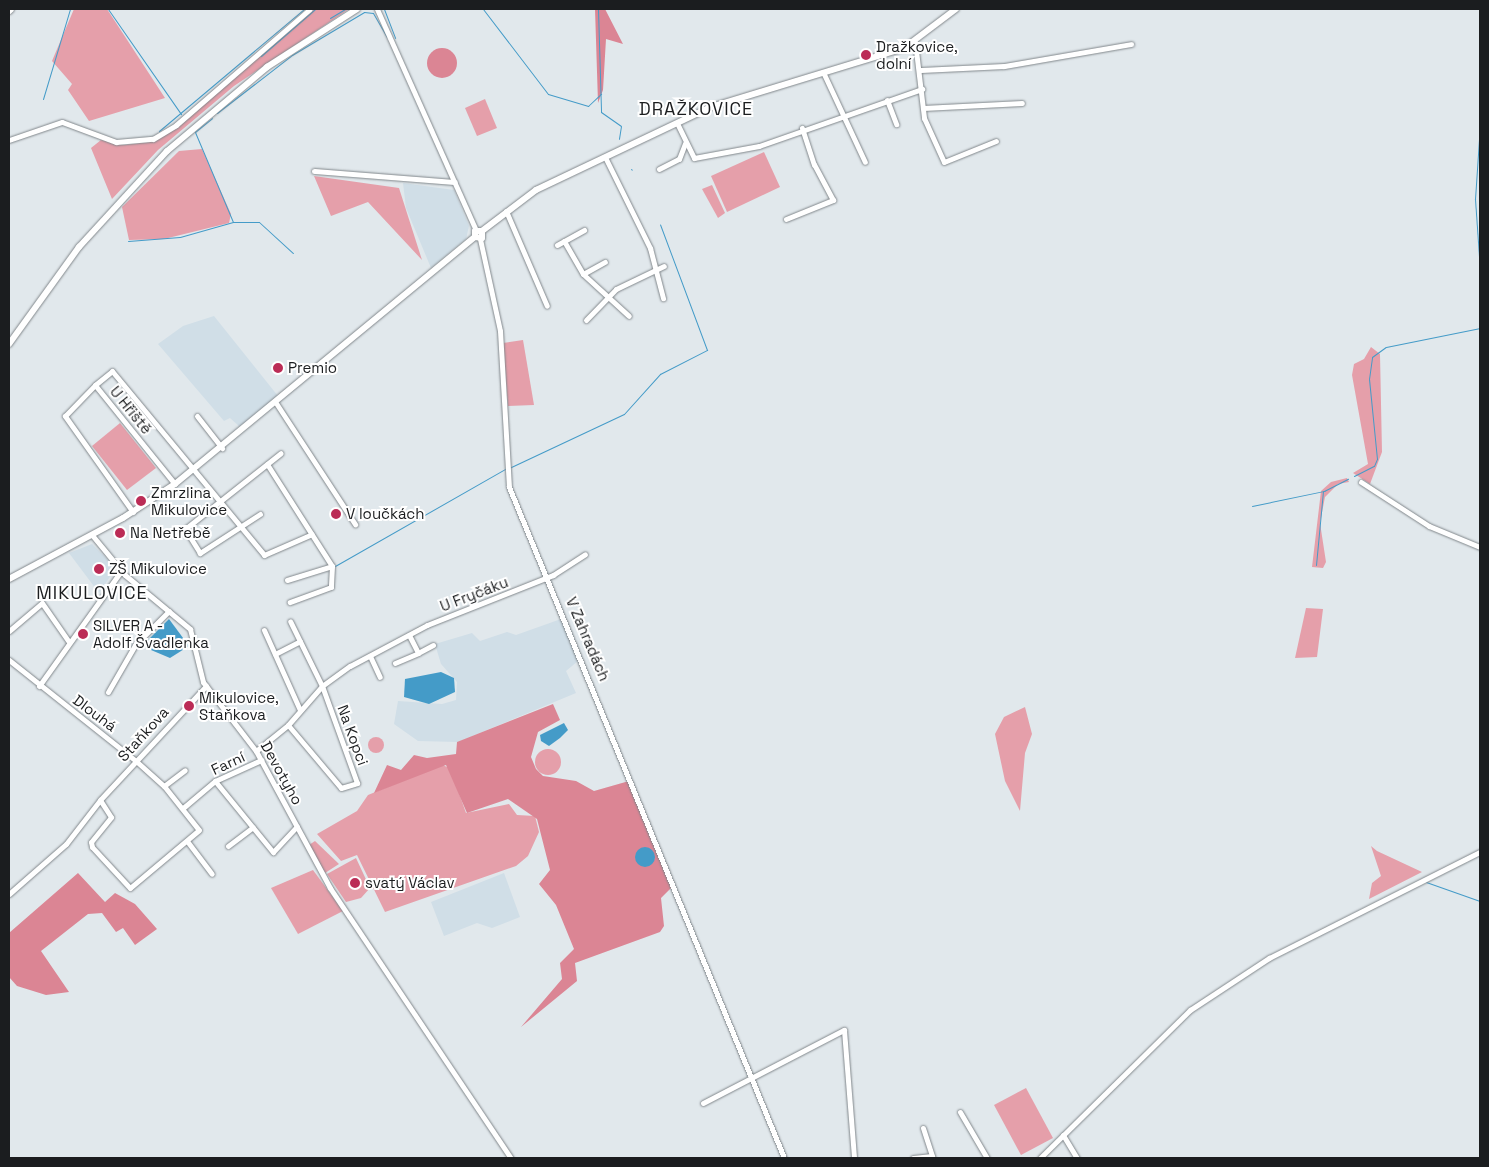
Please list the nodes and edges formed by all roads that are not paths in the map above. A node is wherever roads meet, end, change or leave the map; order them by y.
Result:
1 (310, 9) edge
2 (357, 9) edge
3 (378, 9) edge
4 (956, 9) edge
5 (915, 42) junction
6 (1131, 44) dead end
7 (921, 70) junction
8 (823, 72) junction
9 (922, 89) junction
10 (887, 100) junction
11 (1022, 104) dead end
12 (923, 108) junction
13 (842, 114) junction
14 (677, 123) junction
15 (896, 124) dead end
16 (802, 128) junction
17 (9, 140) edge
18 (996, 141) dead end
19 (686, 143) junction
20 (605, 157) junction
21 (865, 162) dead end
22 (659, 169) dead end
23 (314, 171) dead end
24 (455, 182) junction
25 (506, 211) junction
26 (786, 219) dead end
27 (584, 230) dead end
28 (478, 235) junction
29 (564, 241) junction
30 (557, 245) dead end
31 (605, 262) dead end
32 (664, 266) dead end
33 (653, 270) junction
34 (583, 274) junction
35 (608, 296) junction
36 (664, 298) dead end
37 (547, 306) dead end
38 (629, 316) dead end
39 (586, 320) dead end
40 (9, 344) edge
41 (95, 385) junction
42 (276, 403) junction
43 (197, 416) dead end
44 (222, 448) junction
45 (281, 453) dead end
46 (268, 464) junction
47 (194, 470) junction
48 (1360, 482) dead end
49 (175, 484) junction
50 (218, 504) junction
51 (133, 512) junction
52 (260, 514) dead end
53 (355, 524) dead end
54 (241, 526) junction
55 (312, 534) junction
56 (92, 535) junction
57 (1480, 547) edge
58 (585, 554) dead end
59 (332, 566) junction
60 (122, 571) junction
61 (548, 577) junction
62 (9, 579) edge
63 (287, 580) dead end
64 (290, 602) dead end
65 (169, 611) junction
66 (290, 621) dead end
67 (264, 630) dead end
68 (9, 631) edge
69 (409, 635) junction
70 (300, 641) junction
71 (69, 642) junction
72 (433, 645) dead end
73 (418, 652) junction
74 (275, 654) junction
75 (370, 656) junction
76 (9, 660) edge
77 (395, 663) dead end
78 (380, 677) dead end
79 (39, 686) junction
80 (206, 686) junction
81 (322, 686) junction
82 (108, 692) dead end
83 (300, 710) junction
84 (288, 725) junction
85 (256, 751) junction
86 (261, 760) junction
87 (136, 761) junction
88 (185, 770) dead end
89 (215, 781) junction
90 (357, 783) junction
91 (164, 786) junction
92 (359, 790) dead end
93 (100, 800) junction
94 (183, 808) junction
95 (297, 826) junction
96 (253, 827) junction
97 (186, 841) junction
98 (228, 846) dead end
99 (1480, 852) edge
100 (212, 874) dead end
101 (9, 894) edge
102 (753, 1077) junction
103 (703, 1103) dead end
104 (960, 1112) dead end
105 (923, 1128) dead end
106 (1063, 1134) junction
107 (932, 1157) edge
108 (511, 1158) edge
109 (784, 1158) edge
110 (854, 1158) edge
111 (913, 1158) edge
112 (986, 1158) edge
113 (1040, 1158) edge
114 (1077, 1158) edge

1 - 17 street
2 - 40 main road
3 - 24 street, V Zahradách
4 - 5 main road
5 - 7 street
5 - 8 main road
6 - 7 street
7 - 9 street
8 - 13 street
8 - 14 main road
9 - 10 street
9 - 12 street
10 - 13 street
10 - 15 street
11 - 12 street
12 - 18 street
13 - 16 street
13 - 21 street
14 - 19 street
14 - 20 main road
16 - 19 street
16 - 26 street
19 - 22 street
20 - 25 main road
20 - 33 street
23 - 24 street
24 - 28 street, V Zahradách
25 - 28 main road
25 - 37 street
27 - 29 street
28 - 42 main road
28 - 61 street, V Zahradách
29 - 30 street
29 - 34 street
31 - 34 street
32 - 33 street
33 - 35 street
33 - 36 street
34 - 35 street
35 - 38 street
35 - 39 street
41 - 47 street
41 - 49 street, U Hřiště
41 - 51 street, U Hřiště
42 - 44 main road
42 - 53 street
43 - 44 street
44 - 47 main road
45 - 46 street
46 - 50 street
46 - 55 street
47 - 49 main road
47 - 50 street
48 - 57 street
49 - 51 main road
50 - 54 street
50 - 54 street
51 - 56 main road
52 - 54 street
54 - 55 street
55 - 59 street
56 - 60 street, Devotyho
56 - 62 main road
58 - 61 street, U Fryčáku
59 - 63 street
59 - 64 street
60 - 65 street, Devotyho
60 - 71 street
61 - 69 street, U Fryčáku
61 - 102 street, V Zahradách
65 - 80 street, Devotyho
65 - 82 street
66 - 70 street, Na Kopci
67 - 74 street
68 - 71 street
69 - 73 street
69 - 75 street, U Fryčáku
70 - 74 street
70 - 81 street, Na Kopci
71 - 79 street
72 - 73 street
73 - 77 street
74 - 83 street
75 - 78 street
75 - 81 street, U Fryčáku
76 - 79 street, Dlouhá
79 - 87 street, Dlouhá
80 - 85 street, Devotyho
80 - 87 street, Staňkova
81 - 83 street
81 - 90 street, Na Kopci
83 - 84 street
84 - 85 street
84 - 90 street, Na Kopci
85 - 86 street, Devotyho
86 - 89 street, Farní
86 - 95 street, Devotyho
87 - 91 street, Dlouhá
87 - 93 street, Staňkova
88 - 91 street
89 - 94 street, Farní
89 - 96 street
90 - 92 street
91 - 94 street, Dlouhá
93 - 97 street, Dlouhá
93 - 101 street, Staňkova
94 - 97 street, Dlouhá
95 - 96 street
95 - 108 street, Devotyho
96 - 98 street
97 - 100 street
99 - 106 street
102 - 103 street
102 - 109 street, V Zahradách
102 - 110 street
104 - 112 street
105 - 107 street
106 - 113 street
106 - 114 street
107 - 111 street

